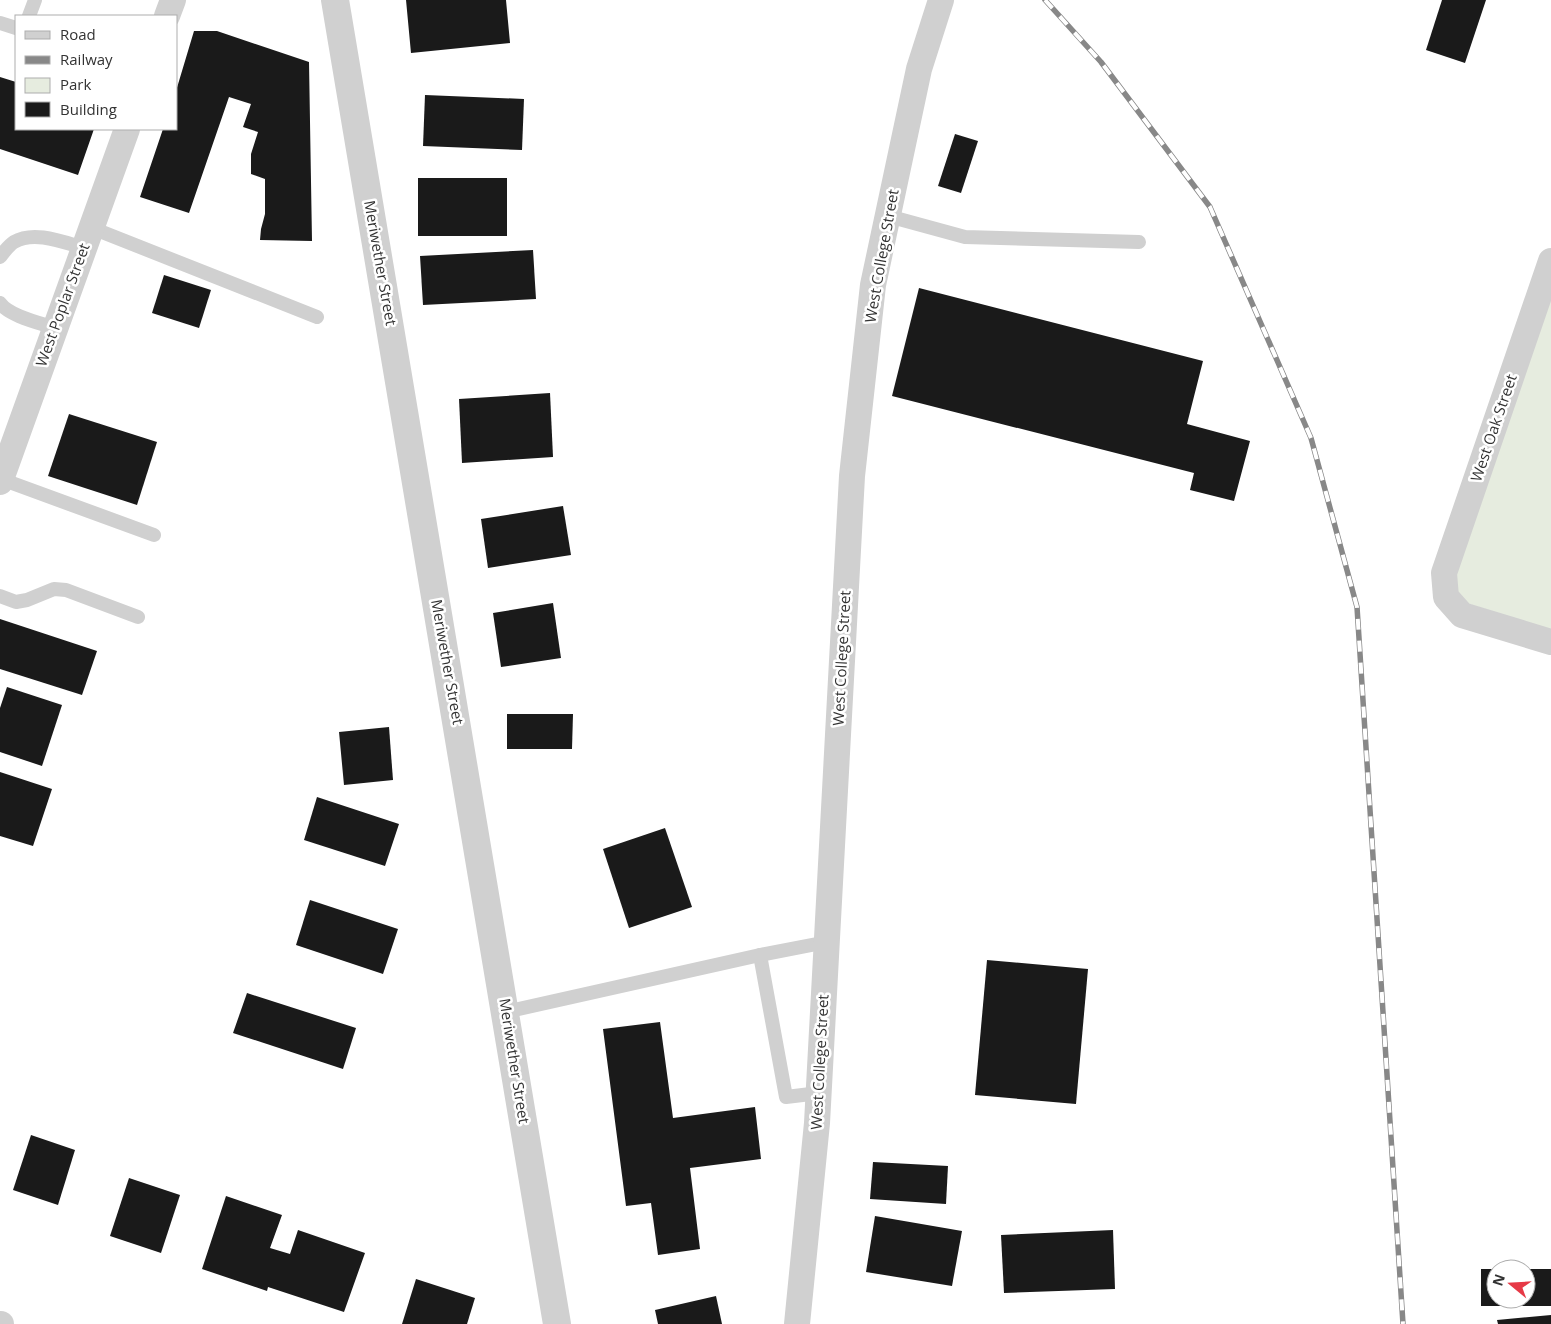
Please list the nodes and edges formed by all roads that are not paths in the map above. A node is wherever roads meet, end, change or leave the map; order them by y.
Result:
1 (35, 0) edge
2 (173, 0) edge
3 (336, 0) edge
4 (941, 0) edge
5 (29, 15) edge
6 (167, 15) edge
7 (0, 23) edge
8 (15, 28) edge
9 (127, 130) edge
10 (888, 216) junction
11 (88, 238) junction
12 (1139, 242) dead end
13 (0, 257) edge
14 (1551, 261) edge
15 (0, 304) edge
16 (317, 317) dead end
17 (55, 328) junction
18 (0, 481) edge
19 (154, 535) dead end
20 (0, 596) edge
21 (138, 617) dead end
22 (1551, 642) edge
23 (827, 942) junction
24 (760, 955) junction
25 (505, 1012) junction
26 (819, 1093) junction
27 (557, 1324) edge
28 (797, 1324) edge

1 - 5 lane
2 - 6 street
3 - 25 street, Meriwether Street
4 - 10 street, West College Street
7 - 8 lane
9 - 11 street, West Poplar Street
10 - 12 lane
10 - 23 street, West College Street
11 - 13 lane
11 - 16 lane
11 - 17 street, West Poplar Street
14 - 22 street, West Oak Street
15 - 17 lane
17 - 18 street, West Poplar Street
18 - 19 lane
20 - 21 lane
23 - 24 lane
23 - 26 street, West College Street
24 - 25 lane
24 - 26 lane
25 - 27 street, Meriwether Street
26 - 28 street, West College Street

